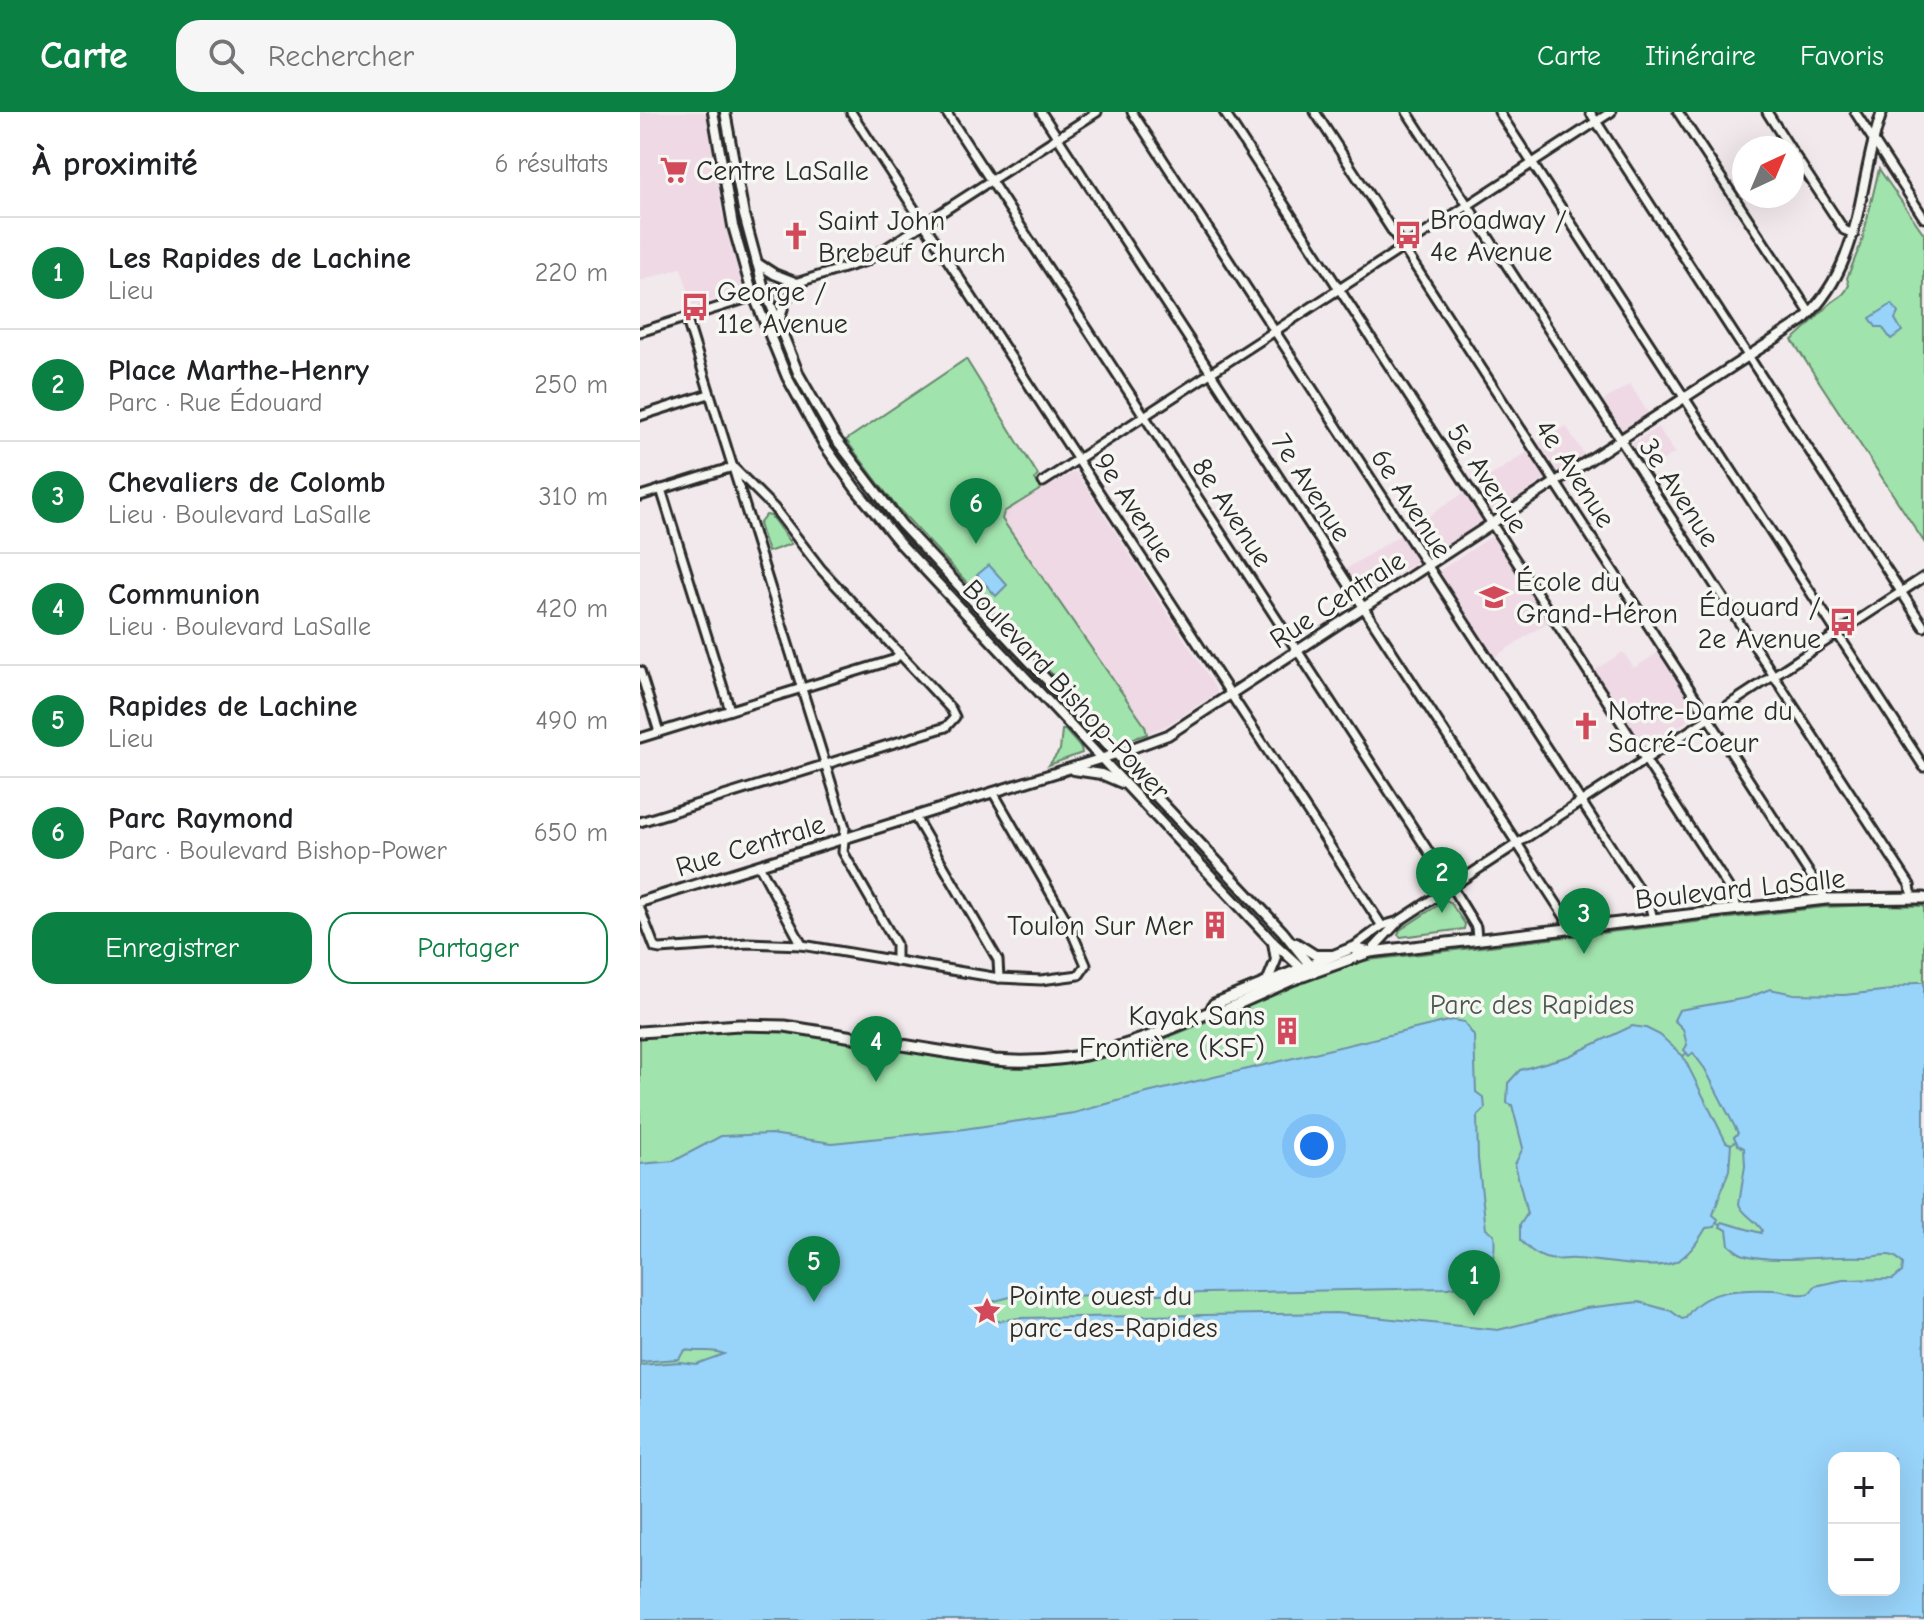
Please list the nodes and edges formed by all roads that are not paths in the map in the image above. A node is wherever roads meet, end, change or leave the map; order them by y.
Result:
1 (713, 112) edge
2 (725, 112) edge
3 (851, 112) edge
4 (946, 112) edge
5 (1041, 112) edge
6 (1097, 112) edge
7 (1132, 112) edge
8 (1224, 112) edge
9 (1315, 112) edge
10 (1407, 112) edge
11 (1499, 112) edge
12 (1590, 112) edge
13 (1611, 112) edge
14 (1678, 112) edge
15 (1767, 112) edge
16 (1855, 112) edge
17 (1882, 112) edge
18 (1596, 122) junction
19 (1783, 136) edge
20 (1057, 138) junction
21 (1874, 141) junction
22 (1532, 163) junction
23 (1804, 169) edge
24 (991, 181) junction
25 (1467, 205) junction
26 (1924, 218) edge
27 (924, 224) junction
28 (1855, 234) junction
29 (1403, 247) junction
30 (756, 262) junction
31 (797, 283) junction
32 (1339, 289) junction
33 (765, 293) junction
34 (753, 297) junction
35 (1810, 313) junction
36 (686, 317) junction
37 (778, 327) junction
38 (1274, 331) junction
39 (640, 332) edge
40 (1749, 357) junction
41 (1210, 373) junction
42 (709, 394) junction
43 (1685, 399) junction
44 (640, 416) edge
45 (1144, 416) junction
46 (1621, 441) junction
47 (1078, 459) junction
48 (733, 467) junction
49 (1043, 482) dead end
50 (1556, 483) junction
51 (661, 489) junction
52 (640, 496) edge
53 (1492, 524) junction
54 (1428, 567) junction
55 (1924, 577) edge
56 (1901, 592) junction
57 (1364, 608) junction
58 (1924, 627) edge
59 (1838, 633) junction
60 (1297, 651) junction
61 (900, 654) junction
62 (640, 671) edge
63 (1774, 676) junction
64 (801, 688) junction
65 (1231, 695) junction
66 (730, 710) junction
67 (1709, 717) junction
68 (659, 732) junction
69 (640, 738) edge
70 (1116, 754) junction
71 (1102, 759) junction
72 (1645, 759) junction
73 (826, 764) junction
74 (1924, 767) edge
75 (1065, 770) junction
76 (1130, 789) junction
77 (993, 792) junction
78 (1581, 801) junction
79 (915, 817) junction
80 (640, 822) edge
81 (843, 839) junction
82 (1517, 843) junction
83 (759, 865) junction
84 (1451, 886) junction
85 (1912, 898) junction
86 (1924, 898) edge
87 (1826, 899) junction
88 (640, 902) edge
89 (640, 909) edge
90 (1737, 909) junction
91 (1653, 919) junction
92 (1399, 921) junction
93 (1382, 926) junction
94 (1568, 929) junction
95 (1284, 934) junction
96 (1477, 939) junction
97 (1273, 942) junction
98 (802, 945) junction
99 (1352, 948) junction
100 (1370, 952) junction
101 (1339, 954) junction
102 (896, 961) junction
103 (1306, 972) junction
104 (999, 978) junction
105 (1267, 982) junction
106 (1210, 1012) junction
107 (640, 1032) edge

1 - 34 street, Boulevard Bishop-Power
2 - 30 street, Boulevard Bishop-Power
3 - 27 street, 9e Avenue
4 - 24 street, 8e Avenue
5 - 20 street, 7e Avenue
6 - 20 street
7 - 38 street, 6e Avenue
8 - 32 street, 5e Avenue
9 - 29 street, 4e Avenue
10 - 25 street, 3e Avenue
11 - 22 street
12 - 18 street
13 - 18 street
14 - 35 street
15 - 19 street
16 - 21 street
17 - 21 street, Rue Centrale
18 - 22 street
18 - 40 street
20 - 24 street
20 - 41 street, 7e Avenue
21 - 26 street
21 - 28 street, Rue Centrale
22 - 25 street
22 - 43 street
23 - 28 street
24 - 27 street
24 - 45 street, 8e Avenue
25 - 29 street
25 - 46 street, 3e Avenue
27 - 31 street
27 - 47 street, 9e Avenue
28 - 35 street, Rue Centrale
29 - 32 street
29 - 50 street, 4e Avenue
30 - 31 street
30 - 33 street, Boulevard Bishop-Power
31 - 33 street
31 - 37 street
32 - 38 street
32 - 53 street, 5e Avenue
33 - 34 street
33 - 37 street, Boulevard Bishop-Power
34 - 36 street
34 - 71 street, Boulevard Bishop-Power
35 - 40 street, Rue Centrale
36 - 39 street
36 - 42 street
37 - 70 street, Boulevard Bishop-Power
38 - 41 street
38 - 54 street, 6e Avenue
40 - 43 street, Rue Centrale
40 - 56 street
41 - 45 street
41 - 57 street, 7e Avenue
42 - 44 street
42 - 48 street
43 - 46 street, Rue Centrale
43 - 59 street
45 - 47 street
45 - 60 street, 8e Avenue
46 - 50 street, Rue Centrale
46 - 63 street, 3e Avenue
47 - 49 street
47 - 65 street, 9e Avenue
48 - 51 street
48 - 61 street
48 - 64 street
50 - 53 street, Rue Centrale
50 - 67 street, 4e Avenue
51 - 52 street
51 - 66 street
53 - 54 street, Rue Centrale
53 - 72 street, 5e Avenue
54 - 57 street, Rue Centrale
54 - 78 street, 6e Avenue
55 - 56 street
56 - 58 street
56 - 59 street
57 - 60 street, Rue Centrale
57 - 82 street, 7e Avenue
59 - 63 street
59 - 74 street
60 - 65 street, Rue Centrale
60 - 84 street, 8e Avenue
61 - 64 street
61 - 73 street
62 - 68 street
63 - 67 street
63 - 85 street, 3e Avenue
64 - 66 street
64 - 73 street
65 - 70 street, Rue Centrale
65 - 93 street, 9e Avenue
66 - 68 street
67 - 72 street
67 - 87 street, 4e Avenue
68 - 69 street
70 - 71 street, Rue Centrale
70 - 95 street, Boulevard Bishop-Power
71 - 75 street, Rue Centrale
71 - 76 street, Boulevard Bishop-Power
72 - 78 street
72 - 90 street, 5e Avenue
73 - 80 street
73 - 81 street
75 - 76 street
75 - 77 street, Rue Centrale
76 - 97 street, Boulevard Bishop-Power
77 - 79 street, Rue Centrale
77 - 104 street
78 - 82 street
78 - 91 street, 6e Avenue
79 - 81 street, Rue Centrale
79 - 104 street
81 - 83 street, Rue Centrale
81 - 102 street
82 - 84 street
82 - 94 street, 7e Avenue
83 - 88 street, Rue Centrale
83 - 98 street
84 - 92 street
84 - 96 street, 8e Avenue
85 - 86 main road, Boulevard LaSalle
85 - 87 main road, Boulevard LaSalle
87 - 90 main road, Boulevard LaSalle
89 - 98 street
90 - 91 main road, Boulevard LaSalle
91 - 94 main road, Boulevard LaSalle
92 - 93 street
92 - 100 street
93 - 99 street
94 - 96 main road, Boulevard LaSalle
95 - 101 street
95 - 103 street, Boulevard Bishop-Power
96 - 100 main road, Boulevard LaSalle
97 - 103 street, Boulevard Bishop-Power
97 - 105 street
98 - 102 street
99 - 100 main road, Boulevard LaSalle
99 - 101 main road, Boulevard LaSalle
100 - 103 main road, Boulevard LaSalle
101 - 103 main road, Boulevard LaSalle
102 - 104 street
103 - 105 main road, Boulevard LaSalle
103 - 106 main road, Boulevard LaSalle
105 - 106 main road, Boulevard LaSalle
106 - 107 main road, Boulevard LaSalle

